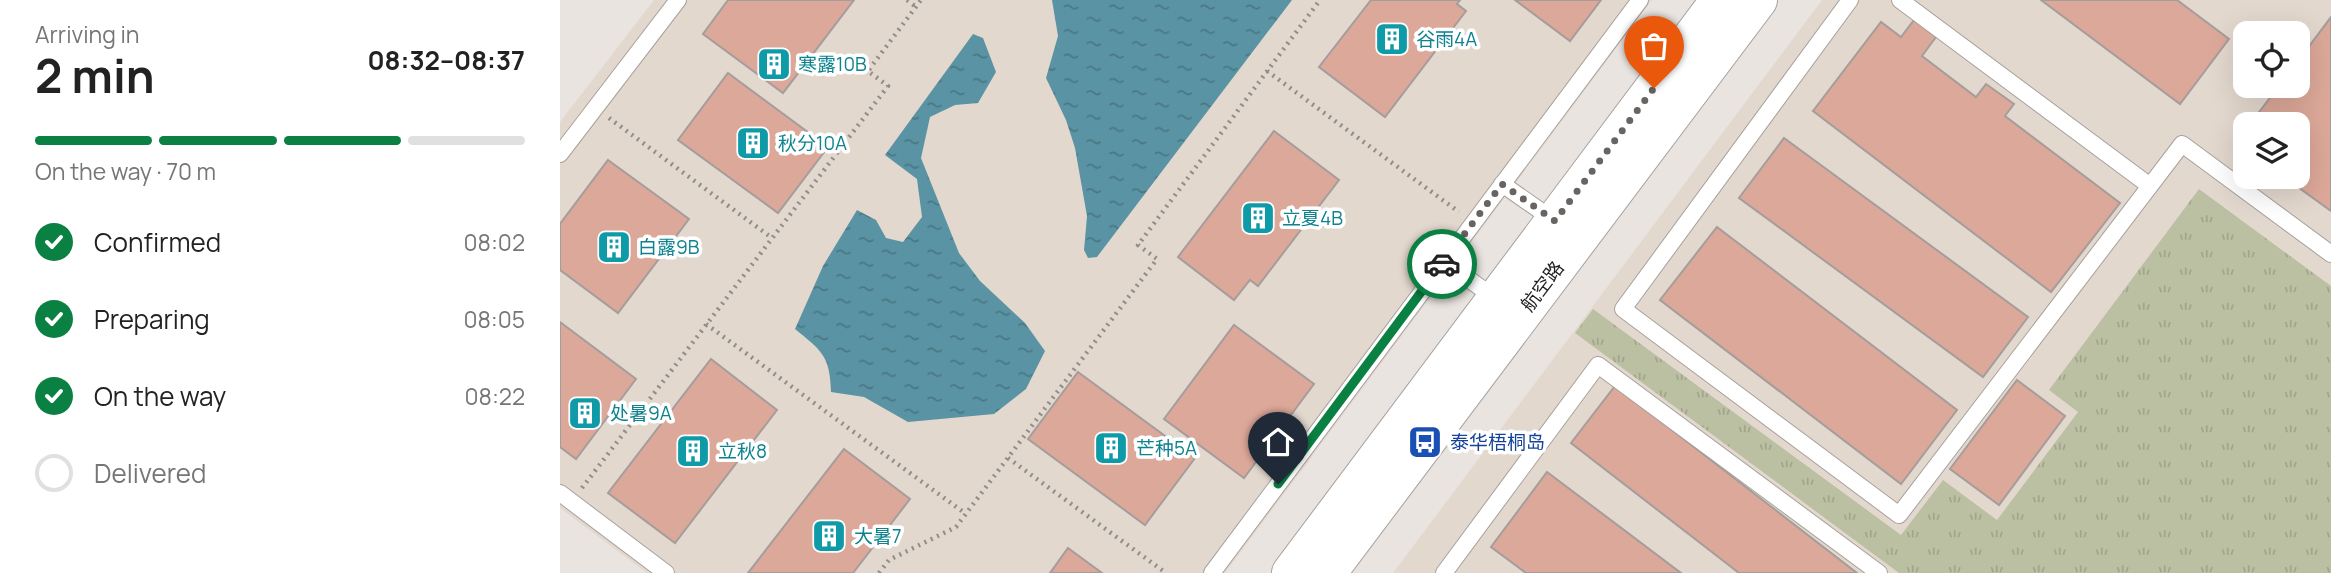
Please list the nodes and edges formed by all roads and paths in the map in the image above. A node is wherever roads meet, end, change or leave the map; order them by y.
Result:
1 (678, 0) edge
2 (907, 0) edge
3 (921, 0) edge
4 (1320, 0) edge
5 (1640, 0) edge
6 (1720, 0) edge
7 (1758, 0) edge
8 (1850, 0) edge
9 (1900, 0) edge
10 (916, 7) junction
11 (1267, 71) junction
12 (595, 107) junction
13 (560, 153) edge
14 (1502, 184) junction
15 (2150, 186) junction
16 (1555, 221) junction
17 (1473, 223) junction
18 (772, 238) junction
19 (2331, 254) edge
20 (1444, 261) junction
21 (1496, 299) junction
22 (706, 324) junction
23 (1009, 458) junction
24 (566, 497) edge
25 (966, 514) junction
26 (660, 571) edge
27 (879, 573) edge
28 (1166, 573) edge
29 (1212, 573) edge
30 (1291, 573) edge
31 (1327, 573) edge
32 (1444, 573) edge
33 (1879, 573) edge

1 - 12 lane
2 - 10 path
3 - 10 path
4 - 11 path
5 - 14 lane
6 - 16 street, 航空路
7 - 31 street, 航空路
8 - 15 lane
9 - 15 lane
10 - 18 path
11 - 17 path
11 - 23 path
12 - 13 lane
12 - 18 path
14 - 16 lane
14 - 17 lane
15 - 19 lane
16 - 21 street, 航空路
17 - 20 lane
18 - 22 path
20 - 21 lane
20 - 29 lane
21 - 30 street, 航空路
22 - 24 path
22 - 25 path
23 - 25 path
23 - 28 path
24 - 26 lane
25 - 27 path
32 - 33 lane

